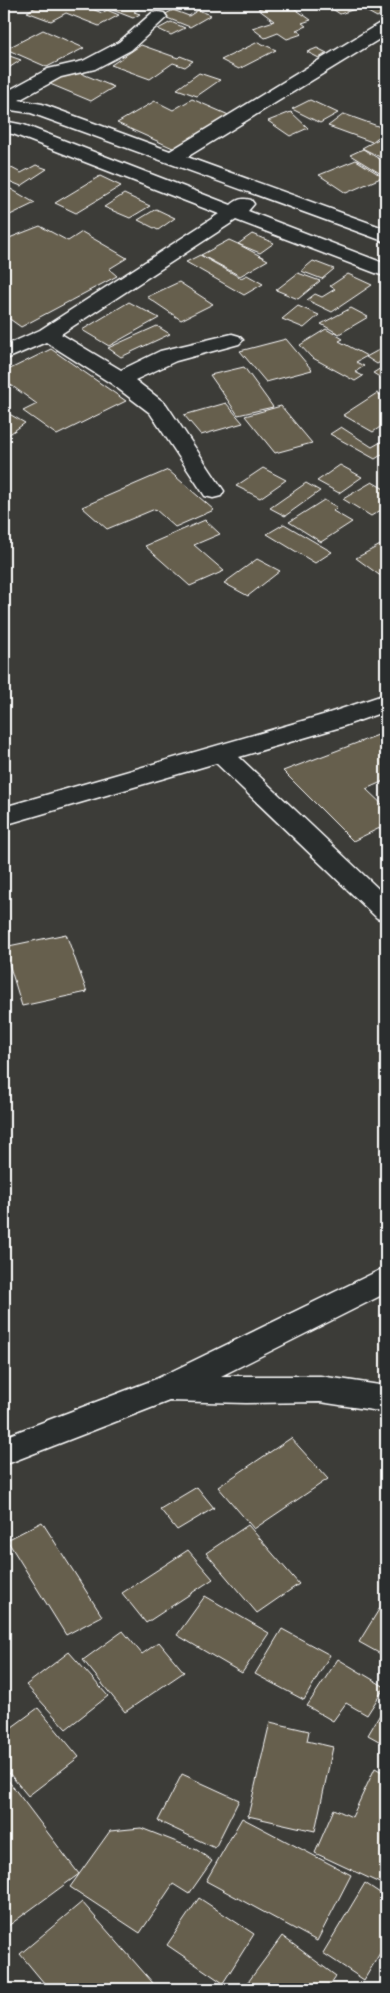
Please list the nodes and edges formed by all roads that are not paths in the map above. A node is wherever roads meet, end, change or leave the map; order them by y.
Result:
1 (158, 18) dead end
2 (386, 26) edge
3 (4, 102) edge
4 (4, 128) edge
5 (171, 158) junction
6 (261, 190) junction
7 (233, 214) junction
8 (385, 235) edge
9 (386, 271) edge
10 (47, 334) junction
11 (232, 340) dead end
12 (4, 354) edge
13 (120, 379) junction
14 (213, 491) dead end
15 (386, 702) edge
16 (220, 753) junction
17 (4, 816) edge
18 (386, 911) edge
19 (386, 1280) edge
20 (167, 1388) junction
21 (386, 1399) edge
22 (4, 1451) edge

1 - 3 street
2 - 5 street
3 - 5 street
4 - 7 street
5 - 6 street
6 - 7 street
6 - 8 street
7 - 9 street
7 - 10 street
10 - 12 street
10 - 13 street
11 - 13 street
13 - 14 street
15 - 16 street
16 - 17 street
16 - 18 street
19 - 20 street
20 - 21 street
20 - 22 street

